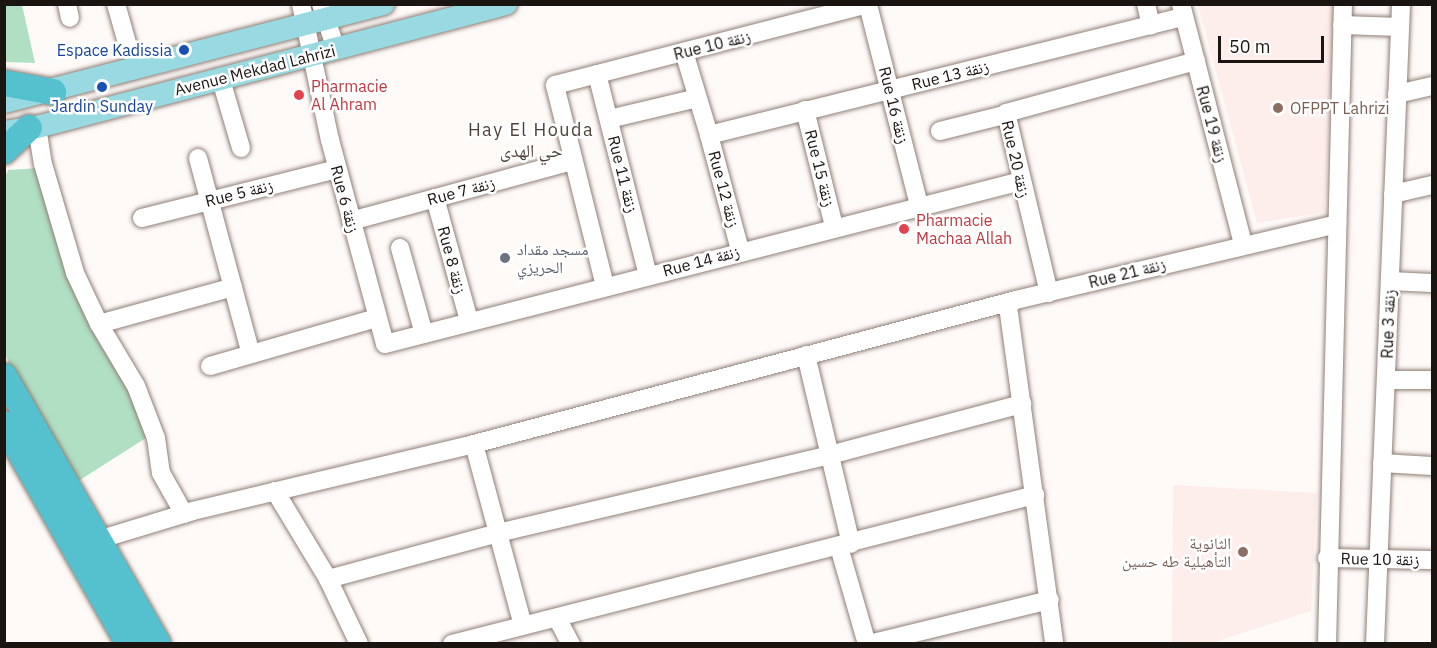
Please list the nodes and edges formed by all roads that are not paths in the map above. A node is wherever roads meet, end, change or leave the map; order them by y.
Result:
1 (116, 4) edge
2 (384, 4) edge
3 (506, 4) edge
4 (869, 4) edge
5 (1146, 4) edge
6 (1343, 4) edge
7 (1401, 4) edge
8 (1183, 11) edge
9 (313, 13) edge
10 (1151, 25) junction
11 (1342, 25) junction
12 (1400, 27) junction
13 (336, 49) junction
14 (129, 50) dead end
15 (684, 52) junction
16 (311, 55) junction
17 (1196, 61) junction
18 (597, 74) junction
19 (221, 80) junction
20 (4, 83) edge
21 (1432, 86) edge
22 (890, 89) junction
23 (53, 92) junction
24 (1397, 94) junction
25 (697, 98) junction
26 (4, 102) edge
27 (805, 110) junction
28 (1004, 115) junction
29 (609, 119) junction
30 (23, 129) edge
31 (940, 131) dead end
32 (712, 134) junction
33 (241, 148) dead end
34 (4, 151) edge
35 (198, 158) dead end
36 (572, 160) junction
37 (337, 169) junction
38 (1021, 181) junction
39 (1432, 185) edge
40 (1393, 194) junction
41 (435, 198) junction
42 (210, 201) junction
43 (919, 205) junction
44 (142, 218) dead end
45 (351, 221) junction
46 (1336, 224) junction
47 (834, 226) junction
48 (1243, 243) junction
49 (400, 248) dead end
50 (740, 250) junction
51 (648, 275) junction
52 (1390, 281) junction
53 (1432, 283) edge
54 (605, 286) junction
55 (233, 287) junction
56 (1049, 293) junction
57 (1011, 302) junction
58 (376, 318) junction
59 (469, 321) junction
60 (99, 324) junction
61 (424, 334) junction
62 (383, 342) joint
63 (251, 354) junction
64 (806, 355) junction
65 (210, 366) dead end
66 (4, 376) edge
67 (1386, 380) junction
68 (1432, 380) edge
69 (1022, 404) junction
70 (7, 433) edge
71 (474, 444) junction
72 (830, 455) junction
73 (1382, 463) junction
74 (1432, 466) edge
75 (275, 491) junction
76 (1035, 495) junction
77 (184, 514) junction
78 (498, 533) junction
79 (101, 539) junction
80 (845, 545) junction
81 (1327, 558) junction
82 (1379, 559) junction
83 (1432, 560) edge
84 (327, 579) junction
85 (1050, 600) junction
86 (557, 618) junction
87 (523, 626) junction
88 (129, 644) edge
89 (158, 644) edge
90 (359, 644) edge
91 (452, 644) edge
92 (571, 644) edge
93 (868, 644) edge
94 (1054, 644) edge
95 (1327, 644) edge
96 (1376, 644) edge

1 - 14 street
2 - 9 main road, Avenue Mekdad Lahrizi
3 - 13 main road, Avenue Mekdad Lahrizi
4 - 15 street, Rue 10 زنقة
4 - 22 street, Rue 16 زنقة
5 - 10 street
6 - 11 street
7 - 12 street, Rue 3 زنقة
8 - 10 street, Rue 13 زنقة
8 - 17 street, Rue 19 زنقة
9 - 13 street
9 - 16 street
9 - 23 main road, Avenue Mekdad Lahrizi
10 - 22 street, Rue 13 زنقة
11 - 12 street
11 - 46 street
12 - 24 street, Rue 3 زنقة
13 - 16 main road, Avenue Mekdad Lahrizi
15 - 18 street, Rue 10 زنقة
15 - 25 street, Rue 12 زنقة
16 - 19 main road, Avenue Mekdad Lahrizi
16 - 37 street, Rue 6 زنقة
17 - 28 street, Rue 20 زنقة
17 - 48 street, Rue 19 زنقة
18 - 29 street, Rue 11 زنقة
18 - 36 street, Rue 10 زنقة
19 - 30 main road, Avenue Mekdad Lahrizi
19 - 33 street
20 - 23 highway
21 - 24 street
22 - 27 street, Rue 13 زنقة
22 - 43 street, Rue 16 زنقة
23 - 26 main road, Avenue Mekdad Lahrizi
24 - 40 street, Rue 3 زنقة
25 - 29 street
25 - 32 street, Rue 12 زنقة
27 - 32 street, Rue 13 زنقة
27 - 47 street, Rue 15 زنقة
28 - 31 street
28 - 38 street, Rue 20 زنقة
29 - 51 street, Rue 11 زنقة
30 - 34 highway
30 - 60 street
32 - 50 street, Rue 12 زنقة
35 - 42 street
36 - 41 street, Rue 7 زنقة
36 - 54 street
37 - 42 street, Rue 5 زنقة
37 - 45 street, Rue 6 زنقة
38 - 43 street, Rue 14 زنقة
38 - 56 street, Rue 20 زنقة
39 - 40 street
40 - 52 street, Rue 3 زنقة
41 - 45 street, Rue 7 زنقة
41 - 59 street, Rue 8 زنقة
42 - 44 street, Rue 5 زنقة
42 - 55 street
43 - 47 street, Rue 14 زنقة
45 - 58 street, Rue 6 زنقة
46 - 48 street, Rue 21 زنقة
46 - 81 street
47 - 50 street, Rue 14 زنقة
48 - 56 street, Rue 21 زنقة
49 - 61 street
50 - 51 street, Rue 14 زنقة
51 - 54 street, Rue 14 زنقة
52 - 53 street
52 - 67 street, Rue 3 زنقة
54 - 59 street, Rue 14 زنقة
55 - 60 street
55 - 63 street
56 - 57 street, Rue 21 زنقة
57 - 64 street, Rue 21 زنقة
57 - 69 street
58 - 62 street, Rue 6 زنقة
58 - 63 street
59 - 61 street, Rue 14 زنقة
60 - 77 street
61 - 62 street, Rue 14 زنقة
63 - 65 street
64 - 71 street, Rue 21 زنقة
64 - 72 street
66 - 79 highway
67 - 68 street
67 - 73 street, Rue 3 زنقة
69 - 72 street
69 - 76 street
70 - 88 highway
71 - 75 street, Rue 21 زنقة
71 - 78 street
72 - 78 street
72 - 80 street
73 - 74 street
73 - 82 street, Rue 3 زنقة
75 - 77 street, Rue 21 زنقة
75 - 84 street
76 - 80 street
76 - 85 street
77 - 79 street, Rue 21 زنقة
78 - 84 street
78 - 87 street
79 - 89 highway
80 - 86 street
80 - 93 street
81 - 82 street, Rue 10 زنقة
81 - 95 street
82 - 83 street, Rue 10 زنقة
82 - 96 street, Rue 3 زنقة
84 - 90 street
85 - 93 street
85 - 94 street
86 - 87 street
86 - 92 street
87 - 91 street

